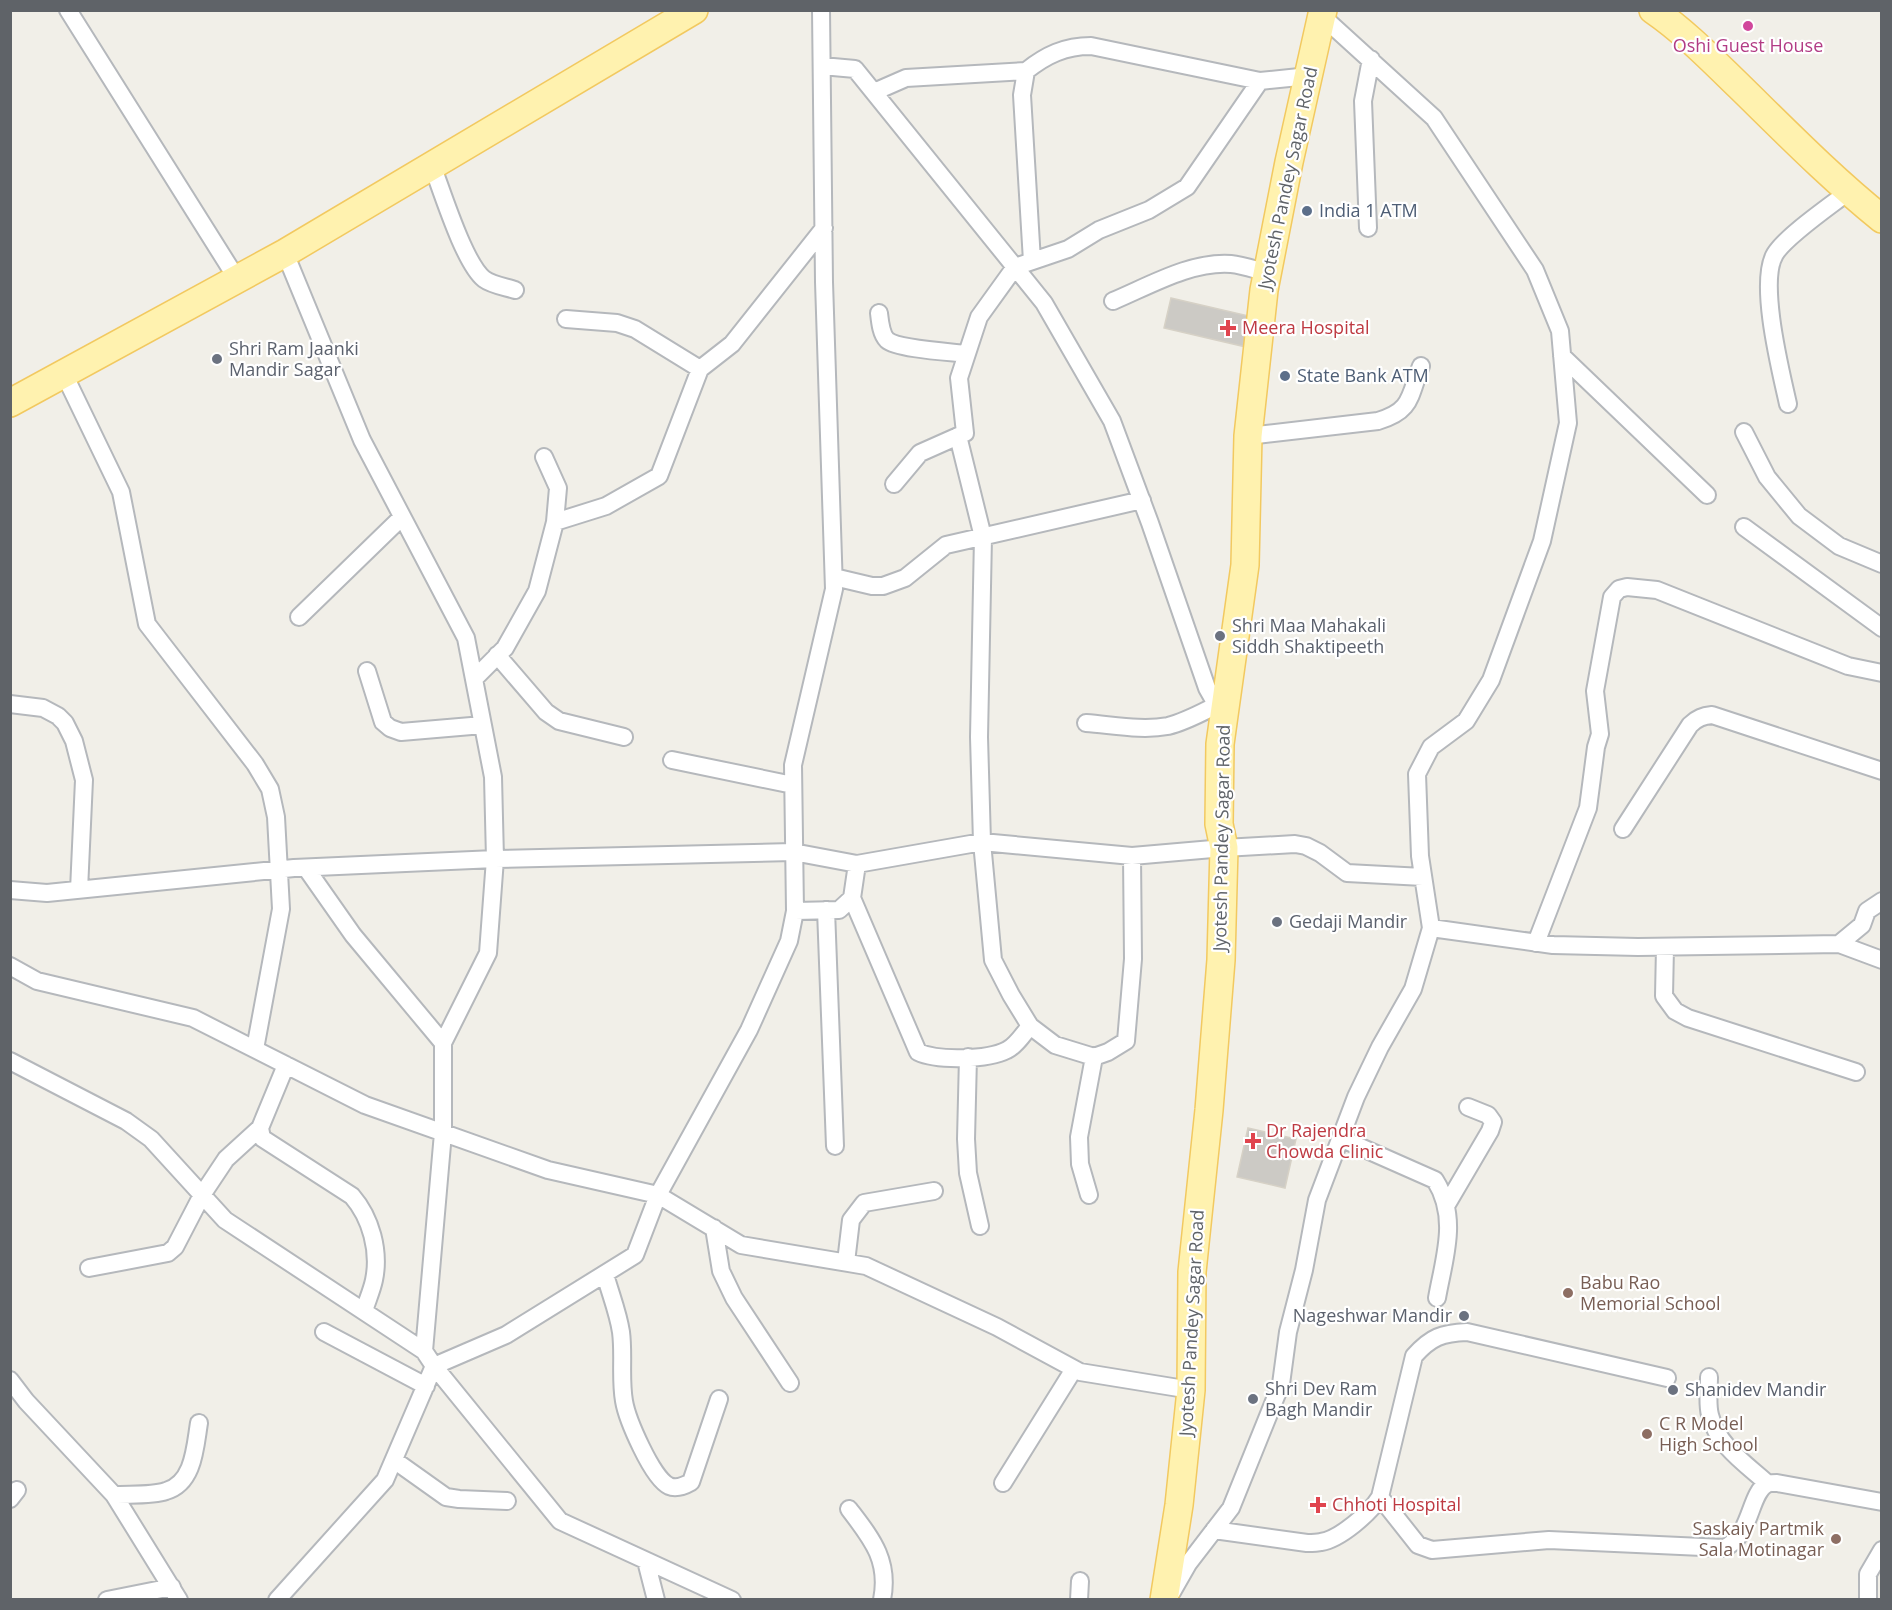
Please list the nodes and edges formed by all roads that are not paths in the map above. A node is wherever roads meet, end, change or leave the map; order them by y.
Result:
1 (68, 10) edge
2 (694, 10) edge
3 (821, 10) edge
4 (1653, 10) edge
5 (1323, 14) edge
6 (1371, 59) junction
7 (822, 66) junction
8 (1026, 71) junction
9 (1309, 76) junction
10 (1260, 81) junction
11 (874, 92) junction
12 (432, 165) junction
13 (1848, 192) junction
14 (1881, 219) edge
15 (824, 228) junction
16 (1368, 228) dead end
17 (285, 253) junction
18 (1032, 261) junction
19 (1015, 267) junction
20 (1268, 273) junction
21 (237, 279) junction
22 (515, 290) dead end
23 (1113, 301) dead end
24 (879, 313) dead end
25 (566, 319) dead end
26 (967, 354) junction
27 (1562, 356) junction
28 (1421, 366) dead end
29 (700, 369) junction
30 (64, 374) junction
31 (10, 403) edge
32 (1788, 404) dead end
33 (1744, 432) dead end
34 (958, 436) junction
35 (1248, 436) junction
36 (544, 457) dead end
37 (894, 484) dead end
38 (1707, 495) dead end
39 (1142, 500) junction
40 (402, 517) junction
41 (555, 522) junction
42 (1744, 527) dead end
43 (983, 537) junction
44 (1881, 564) edge
45 (834, 577) junction
46 (299, 617) dead end
47 (1881, 628) edge
48 (497, 656) junction
49 (367, 671) dead end
50 (1881, 673) edge
51 (474, 679) junction
52 (10, 704) edge
53 (1220, 712) junction
54 (1086, 723) dead end
55 (483, 725) junction
56 (624, 737) dead end
57 (672, 760) dead end
58 (1881, 771) edge
59 (793, 785) junction
60 (1623, 829) dead end
61 (982, 842) junction
62 (1224, 848) junction
63 (793, 852) junction
64 (1132, 856) junction
65 (495, 859) junction
66 (857, 864) junction
67 (306, 868) junction
68 (280, 870) junction
69 (1423, 877) junction
70 (10, 890) edge
71 (79, 890) junction
72 (852, 898) junction
73 (1881, 901) edge
74 (826, 910) junction
75 (795, 912) junction
76 (1431, 928) junction
77 (1536, 943) junction
78 (1839, 944) junction
79 (1665, 947) junction
80 (1881, 960) edge
81 (10, 966) edge
82 (1030, 1026) junction
83 (443, 1042) junction
84 (255, 1049) junction
85 (968, 1057) junction
86 (1094, 1057) junction
87 (10, 1061) edge
88 (286, 1065) junction
89 (1856, 1072) dead end
90 (1468, 1107) dead end
91 (260, 1128) junction
92 (443, 1133) junction
93 (1341, 1138) junction
94 (835, 1146) dead end
95 (934, 1191) dead end
96 (202, 1195) junction
97 (658, 1195) junction
98 (1089, 1196) dead end
99 (1446, 1206) junction
100 (980, 1226) dead end
101 (714, 1228) junction
102 (846, 1262) junction
103 (89, 1268) dead end
104 (605, 1274) junction
105 (1437, 1298) dead end
106 (364, 1311) junction
107 (324, 1332) dead end
108 (424, 1351) junction
109 (434, 1366) junction
110 (1074, 1369) junction
111 (1709, 1377) dead end
112 (1667, 1378) dead end
113 (10, 1380) edge
114 (790, 1383) dead end
115 (426, 1386) junction
116 (1191, 1390) junction
117 (719, 1399) dead end
118 (199, 1423) dead end
119 (394, 1460) junction
120 (1003, 1483) dead end
121 (1767, 1483) junction
122 (114, 1495) junction
123 (1380, 1497) junction
124 (507, 1501) dead end
125 (1881, 1502) edge
126 (849, 1509) dead end
127 (1214, 1530) junction
128 (1881, 1550) edge
129 (646, 1561) junction
130 (1080, 1581) dead end
131 (176, 1593) edge
132 (107, 1599) edge
133 (277, 1599) edge
134 (656, 1599) edge
135 (732, 1599) edge
136 (882, 1599) edge
137 (1079, 1599) edge
138 (1166, 1599) edge
139 (1868, 1599) edge

1 - 21 street
2 - 12 main road
3 - 7 street
4 - 13 main road
5 - 6 street
5 - 9 main road, Jyotesh Pandey Sagar Road
6 - 16 street
6 - 27 street
7 - 11 street
7 - 15 street
8 - 10 street
8 - 11 street
8 - 18 street
9 - 10 street
9 - 20 main road, Jyotesh Pandey Sagar Road
10 - 18 street
11 - 19 street
12 - 17 main road
12 - 22 street
13 - 14 main road
13 - 32 street
15 - 29 street
15 - 45 street
17 - 21 main road
17 - 40 street
18 - 19 street
19 - 26 street
19 - 39 street
20 - 23 street
20 - 35 main road, Jyotesh Pandey Sagar Road
21 - 30 main road
24 - 26 street
25 - 29 street
26 - 34 street
27 - 38 street
27 - 69 street
28 - 35 street
29 - 41 street
30 - 31 main road
30 - 68 street
33 - 44 street
34 - 37 street
34 - 43 street
35 - 53 main road, Jyotesh Pandey Sagar Road
36 - 41 street
39 - 43 street
39 - 53 street
40 - 46 street
40 - 51 street
41 - 48 street
42 - 47 street
43 - 45 street
43 - 61 street
45 - 59 street
48 - 51 street
48 - 56 street
49 - 55 street
50 - 77 street
51 - 55 street
52 - 71 street
53 - 54 street
53 - 62 main road, Jyotesh Pandey Sagar Road
55 - 65 street
57 - 59 street
58 - 60 street
59 - 63 street
61 - 64 street
61 - 66 street
61 - 82 street
62 - 64 street
62 - 69 street
62 - 116 main road, Jyotesh Pandey Sagar Road
63 - 65 street
63 - 66 street
63 - 75 street
64 - 86 street
65 - 67 street
65 - 83 street
66 - 72 street
67 - 68 street
67 - 83 street
68 - 71 street
68 - 84 street
69 - 76 street
70 - 71 street
72 - 74 street
72 - 85 street
73 - 78 street
74 - 75 street
74 - 94 street
75 - 97 street
76 - 77 street
76 - 93 street
77 - 79 street
78 - 79 street
78 - 80 street
79 - 89 street
81 - 84 street
82 - 85 street
82 - 86 street
83 - 92 street
84 - 88 street
85 - 100 street
86 - 98 street
87 - 96 street
88 - 91 street
88 - 92 street
90 - 99 street
91 - 96 street
91 - 106 street
92 - 97 street
92 - 108 street
93 - 99 street
93 - 127 street
95 - 102 street
96 - 103 street
96 - 106 street
97 - 101 street
97 - 104 street
99 - 105 street
101 - 102 street
101 - 114 street
102 - 110 street
104 - 109 street
104 - 117 street
106 - 108 street
107 - 115 street
108 - 109 street
109 - 115 street
109 - 129 street
110 - 116 street
110 - 120 street
111 - 121 street
112 - 123 street
113 - 122 street
115 - 119 street
116 - 138 main road, Jyotesh Pandey Sagar Road
118 - 122 street
119 - 124 street
119 - 133 street
121 - 123 street
121 - 125 street
122 - 131 street
123 - 127 street
126 - 136 street
127 - 138 street
128 - 139 street
129 - 134 street
129 - 135 street
130 - 137 street
131 - 132 street

